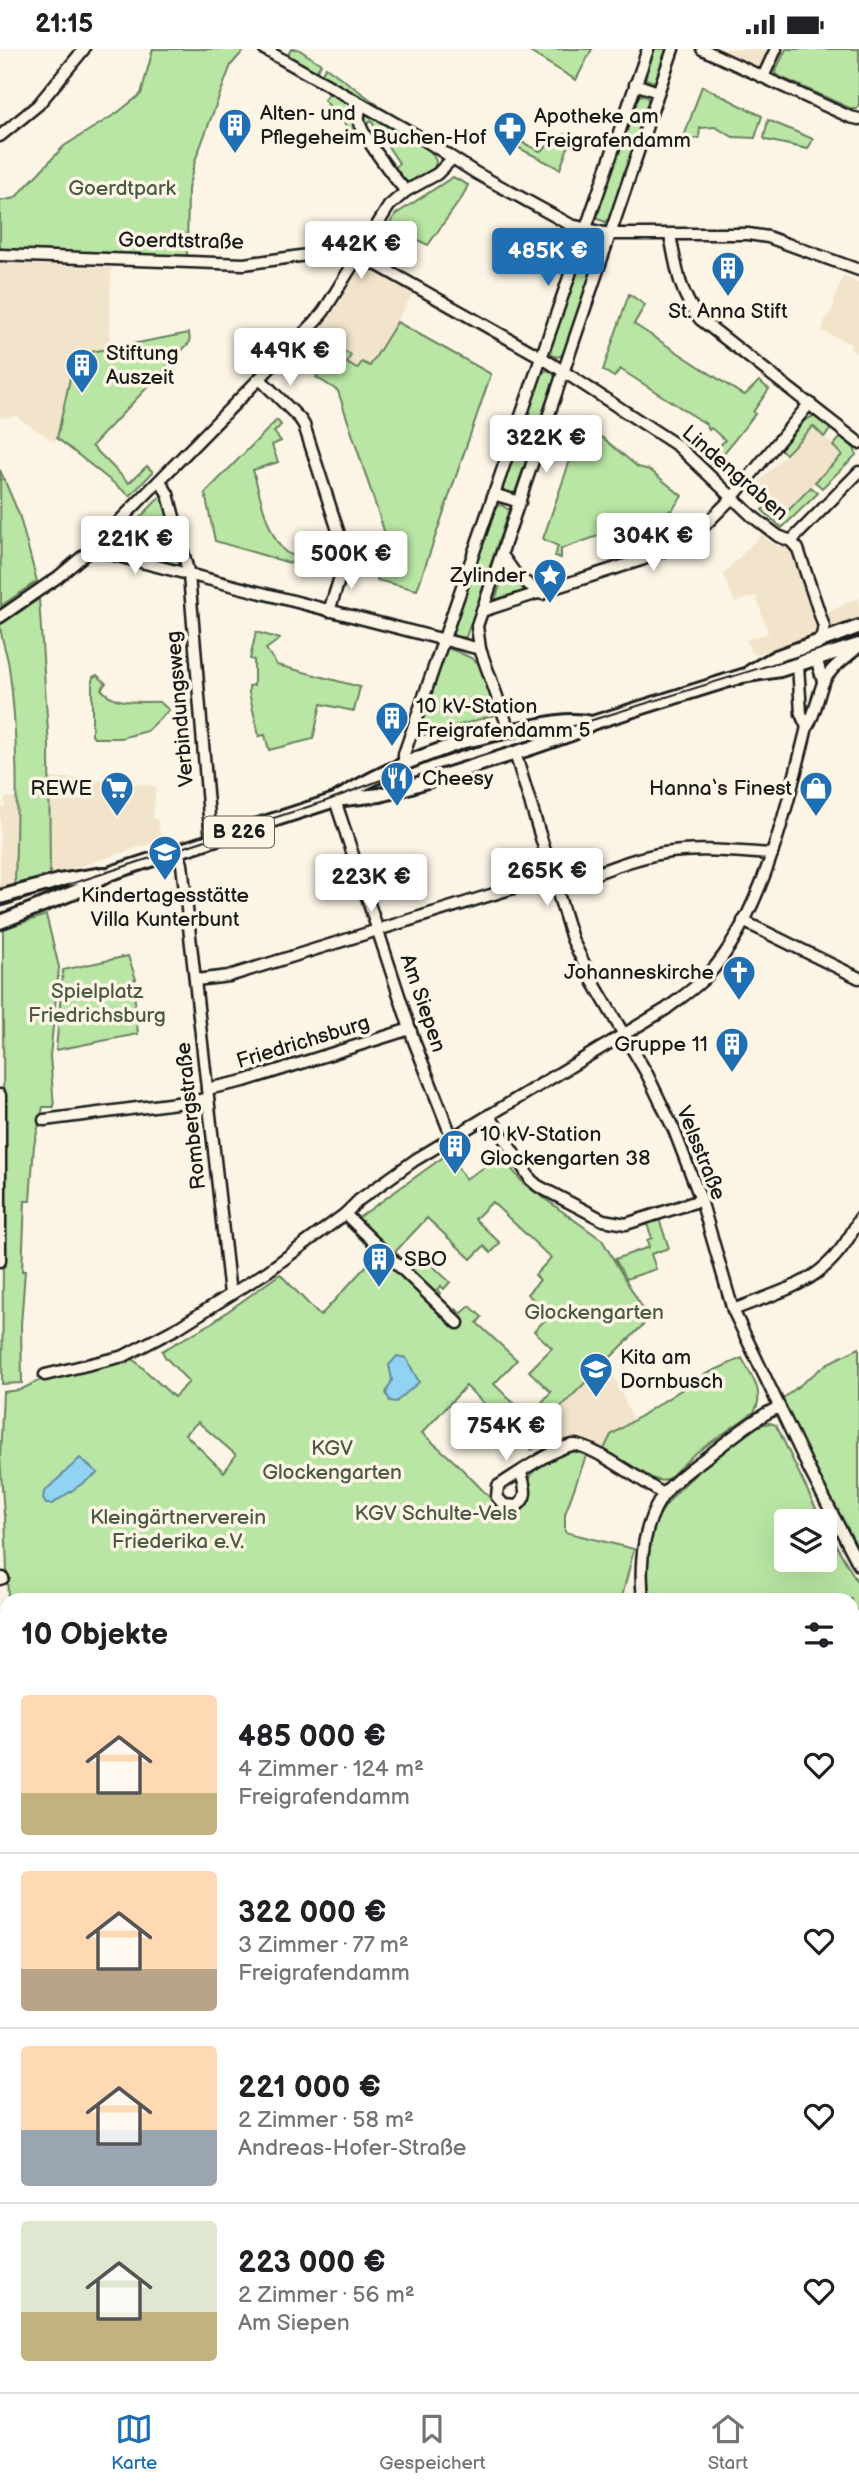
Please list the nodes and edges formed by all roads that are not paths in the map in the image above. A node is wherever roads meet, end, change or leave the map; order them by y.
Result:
1 (84, 49) edge
2 (264, 49) edge
3 (648, 49) edge
4 (673, 49) edge
5 (702, 49) edge
6 (776, 49) edge
7 (763, 77) junction
8 (635, 84) junction
9 (658, 92) junction
10 (361, 104) junction
11 (859, 119) edge
12 (0, 136) edge
13 (452, 159) junction
14 (406, 191) junction
15 (585, 229) junction
16 (609, 234) junction
17 (670, 235) junction
18 (0, 255) edge
19 (359, 256) junction
20 (859, 270) edge
21 (541, 357) junction
22 (564, 373) junction
23 (260, 379) junction
24 (810, 403) junction
25 (859, 443) edge
26 (859, 472) edge
27 (160, 481) junction
28 (493, 494) junction
29 (732, 498) junction
30 (520, 502) junction
31 (791, 541) junction
32 (96, 546) junction
33 (502, 555) junction
34 (189, 575) junction
35 (542, 594) junction
36 (329, 611) junction
37 (482, 611) junction
38 (1, 616) edge
39 (859, 627) edge
40 (443, 640) junction
41 (819, 642) junction
42 (859, 645) edge
43 (480, 649) junction
44 (816, 659) junction
45 (798, 664) junction
46 (742, 676) junction
47 (823, 681) junction
48 (592, 723) junction
49 (807, 727) junction
50 (509, 730) junction
51 (515, 753) junction
52 (404, 765) junction
53 (419, 783) junction
54 (335, 800) junction
55 (212, 841) junction
56 (178, 852) junction
57 (772, 854) junction
58 (111, 873) junction
59 (552, 876) junction
60 (556, 888) junction
61 (0, 897) edge
62 (743, 921) junction
63 (0, 922) edge
64 (378, 929) junction
65 (859, 978) edge
66 (196, 980) junction
67 (410, 1029) junction
68 (623, 1035) junction
69 (207, 1094) junction
70 (0, 1095) edge
71 (489, 1115) junction
72 (44, 1120) dead end
73 (452, 1138) junction
74 (701, 1200) junction
75 (345, 1214) junction
76 (1, 1217) edge
77 (859, 1219) edge
78 (0, 1261) edge
79 (230, 1294) junction
80 (733, 1310) junction
81 (458, 1323) dead end
82 (45, 1375) dead end
83 (779, 1407) junction
84 (521, 1472) dead end
85 (663, 1495) junction
86 (859, 1565) edge
87 (642, 1593) edge

1 - 12 street
2 - 10 street
3 - 8 street
4 - 9 street
5 - 7 street
6 - 7 street
7 - 11 street
8 - 9 street
8 - 15 street
9 - 16 street
10 - 13 street
10 - 14 street
13 - 14 street
13 - 15 street
14 - 19 street
15 - 16 street
15 - 21 street
16 - 17 street
16 - 22 street
17 - 20 street
17 - 24 street
18 - 19 street, Goerdtstraße
19 - 21 street, Lindengraben
19 - 23 street
21 - 22 street, Lindengraben
21 - 28 street
22 - 29 street, Lindengraben
22 - 30 street
23 - 27 street
23 - 36 street
24 - 25 street
24 - 29 street
26 - 31 street
27 - 32 street
27 - 34 street, Verbindungsweg
28 - 30 street
28 - 40 street
29 - 31 street, Lindengraben
29 - 35 street
30 - 33 street
31 - 41 street, Lindengraben
32 - 34 street
32 - 38 street
33 - 35 street
33 - 37 street
34 - 36 street
34 - 55 street, Verbindungsweg
35 - 37 street
36 - 40 street
37 - 43 street
39 - 41 main road, B 226
40 - 43 street
40 - 52 street
41 - 44 street
41 - 45 street
41 - 46 main road, B 226
42 - 44 main road, B 226
42 - 47 street
43 - 50 street
44 - 45 main road, B 226
44 - 47 street
45 - 46 main road, B 226
45 - 49 street
46 - 48 main road, B 226
47 - 49 street
48 - 50 main road, B 226
48 - 51 main road, B 226
49 - 57 street
50 - 51 main road
50 - 52 main road, B 226
51 - 53 main road, B 226
51 - 59 street, Velsstraße
52 - 53 main road
52 - 54 main road, B 226
53 - 54 main road, B 226
54 - 55 main road, B 226
54 - 64 street, Am Siepen
55 - 56 main road, B 226
56 - 58 main road, B 226
56 - 66 street, Rombergstraße
57 - 60 street
57 - 62 street
58 - 61 main road, B 226
58 - 63 main road, B 226
59 - 60 street, Velsstraße
59 - 64 street
60 - 68 street, Velsstraße
62 - 65 street
62 - 68 street
64 - 66 street
64 - 67 street, Am Siepen
66 - 69 street, Rombergstraße
67 - 69 street, Friedrichsburg
67 - 73 street, Am Siepen
68 - 71 street
68 - 74 street, Velsstraße
69 - 72 street, Friedrichsburg
69 - 79 street, Rombergstraße
70 - 76 street
71 - 73 street
71 - 74 street
73 - 75 street
74 - 80 street, Velsstraße
75 - 79 street
75 - 81 street
76 - 78 street
77 - 80 street
79 - 82 street
80 - 83 street, Velsstraße
83 - 85 street
83 - 86 street, Velsstraße
84 - 85 street
85 - 87 street

